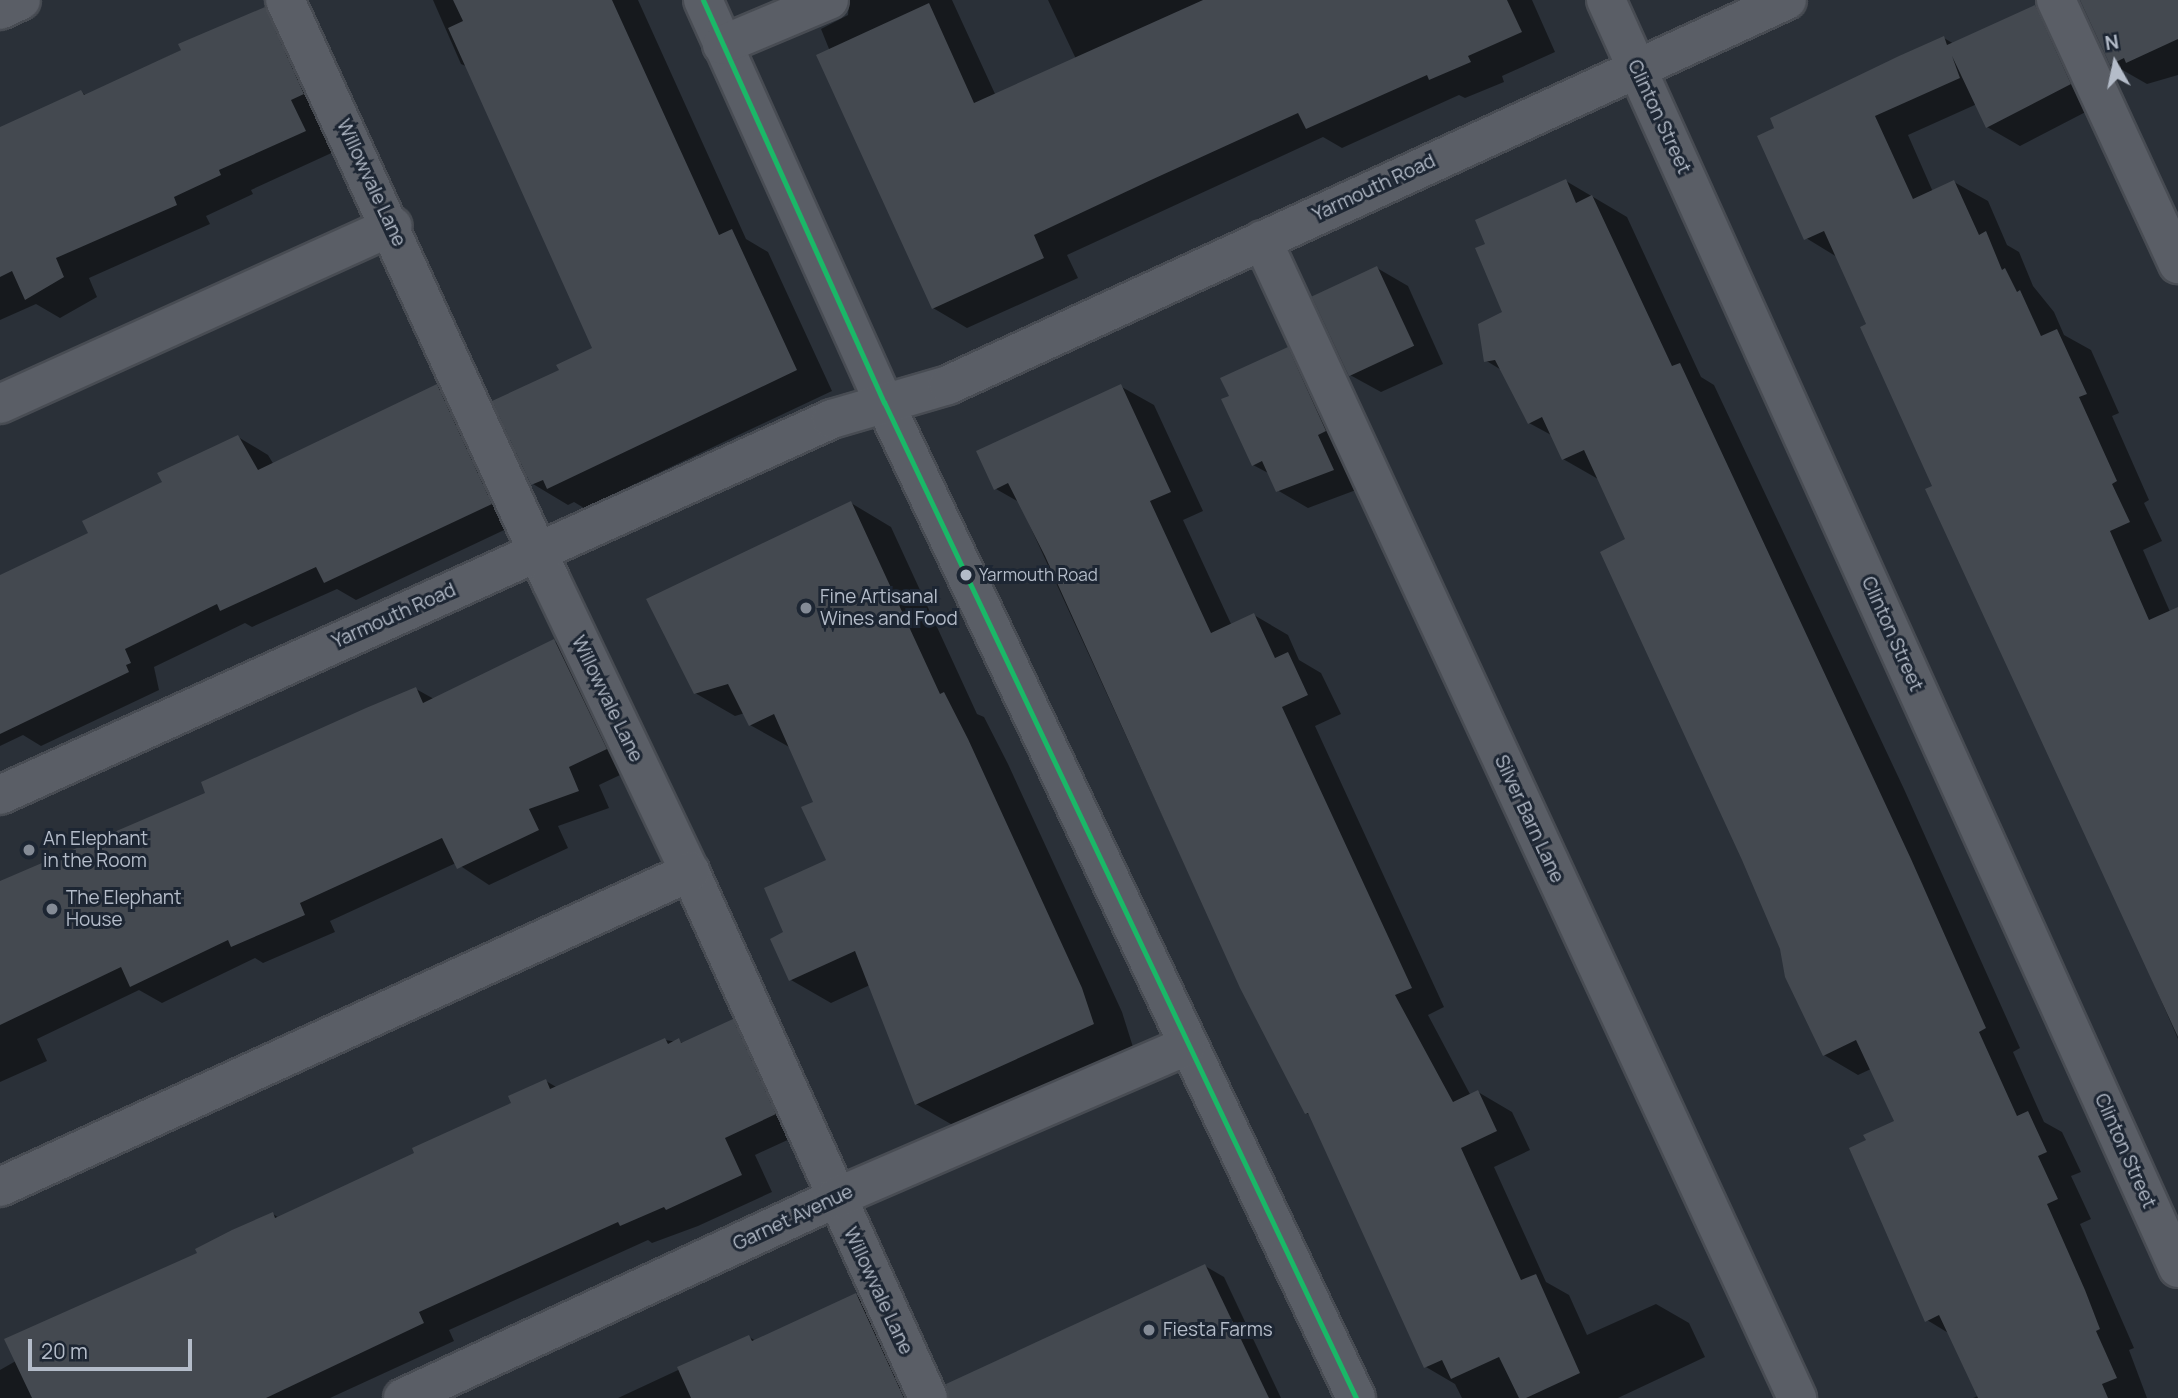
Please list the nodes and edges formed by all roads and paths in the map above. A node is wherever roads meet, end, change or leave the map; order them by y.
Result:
1 (21, 0) edge
2 (285, 0) edge
3 (703, 0) edge
4 (829, 0) edge
5 (1606, 0) edge
6 (1787, 0) edge
7 (2056, 0) edge
8 (0, 10) edge
9 (722, 45) junction
10 (1636, 67) junction
11 (392, 226) junction
12 (1262, 240) junction
13 (2178, 264) edge
14 (884, 402) junction
15 (0, 404) edge
16 (537, 551) junction
17 (0, 795) edge
18 (690, 872) junction
19 (1186, 1046) junction
20 (0, 1187) edge
21 (835, 1198) junction
22 (2178, 1268) edge
23 (403, 1398) edge
24 (928, 1398) edge
25 (1356, 1398) edge
26 (1797, 1398) edge

1 - 8 street
2 - 11 street, Willowvale Lane
3 - 9 street
4 - 9 street
5 - 10 street, Clinton Street
6 - 10 street, Yarmouth Road
7 - 13 street
9 - 14 street
10 - 12 street, Yarmouth Road
10 - 22 street, Clinton Street
11 - 15 street
11 - 16 street, Willowvale Lane
12 - 14 street, Yarmouth Road
12 - 26 street, Silver Barn Lane
14 - 16 street, Yarmouth Road
14 - 19 street
16 - 17 street, Yarmouth Road
16 - 18 street, Willowvale Lane
18 - 20 street
18 - 21 street, Willowvale Lane
19 - 21 street, Garnet Avenue
19 - 25 street
21 - 23 street, Garnet Avenue
21 - 24 street, Willowvale Lane

